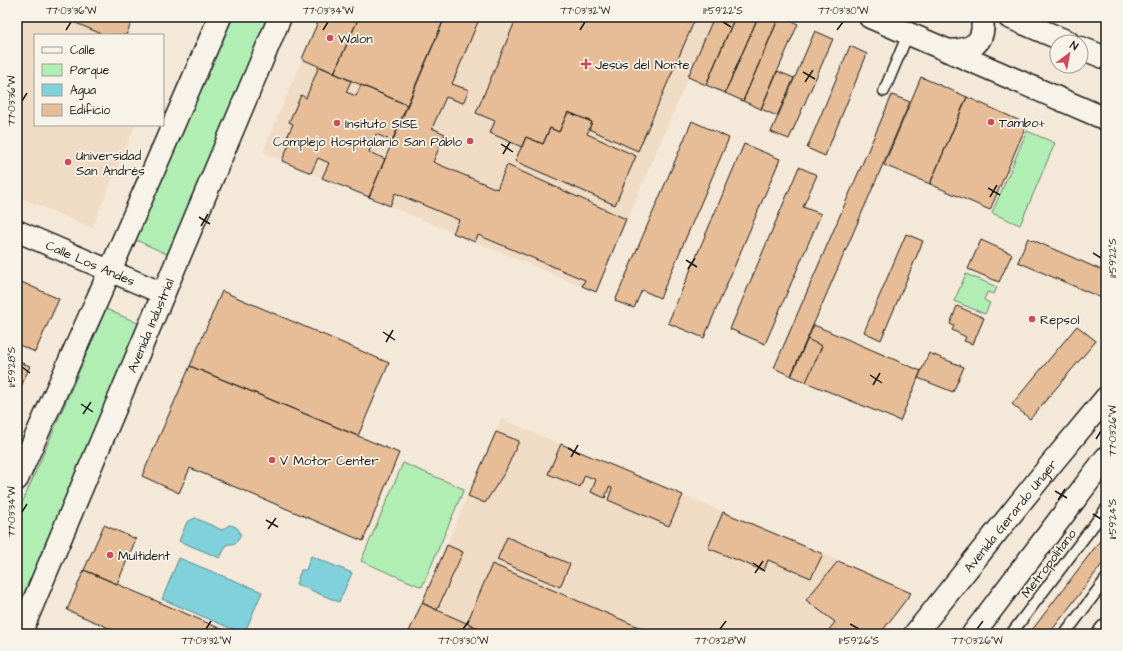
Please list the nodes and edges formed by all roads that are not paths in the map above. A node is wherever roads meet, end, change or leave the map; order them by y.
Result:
1 (220, 17) edge
2 (280, 17) edge
3 (870, 17) edge
4 (982, 17) edge
5 (1009, 17) edge
6 (908, 34) junction
7 (1049, 34) edge
8 (948, 51) junction
9 (1089, 51) edge
10 (1106, 58) edge
11 (884, 91) dead end
12 (1106, 118) edge
13 (17, 231) edge
14 (110, 271) junction
15 (164, 294) junction
16 (1106, 398) edge
17 (1106, 458) edge
18 (17, 479) edge
19 (1106, 509) edge
20 (1106, 579) edge
21 (1106, 631) edge
22 (20, 634) edge
23 (915, 634) edge
24 (973, 634) edge
25 (1011, 634) edge
26 (1065, 634) edge
27 (1104, 634) edge

1 - 14 main road
2 - 15 main road, Avenida Industrial
3 - 6 main road
4 - 8 main road
5 - 7 main road
6 - 8 main road
6 - 11 lane
8 - 12 main road
9 - 10 main road
13 - 14 street, Calle Los Andes
14 - 15 street, Calle Los Andes
14 - 18 main road
15 - 22 main road, Avenida Industrial
16 - 23 main road, Avenida Gerardo Unger
17 - 24 main road
19 - 25 lane, Metropolitano
20 - 26 lane
21 - 27 main road

